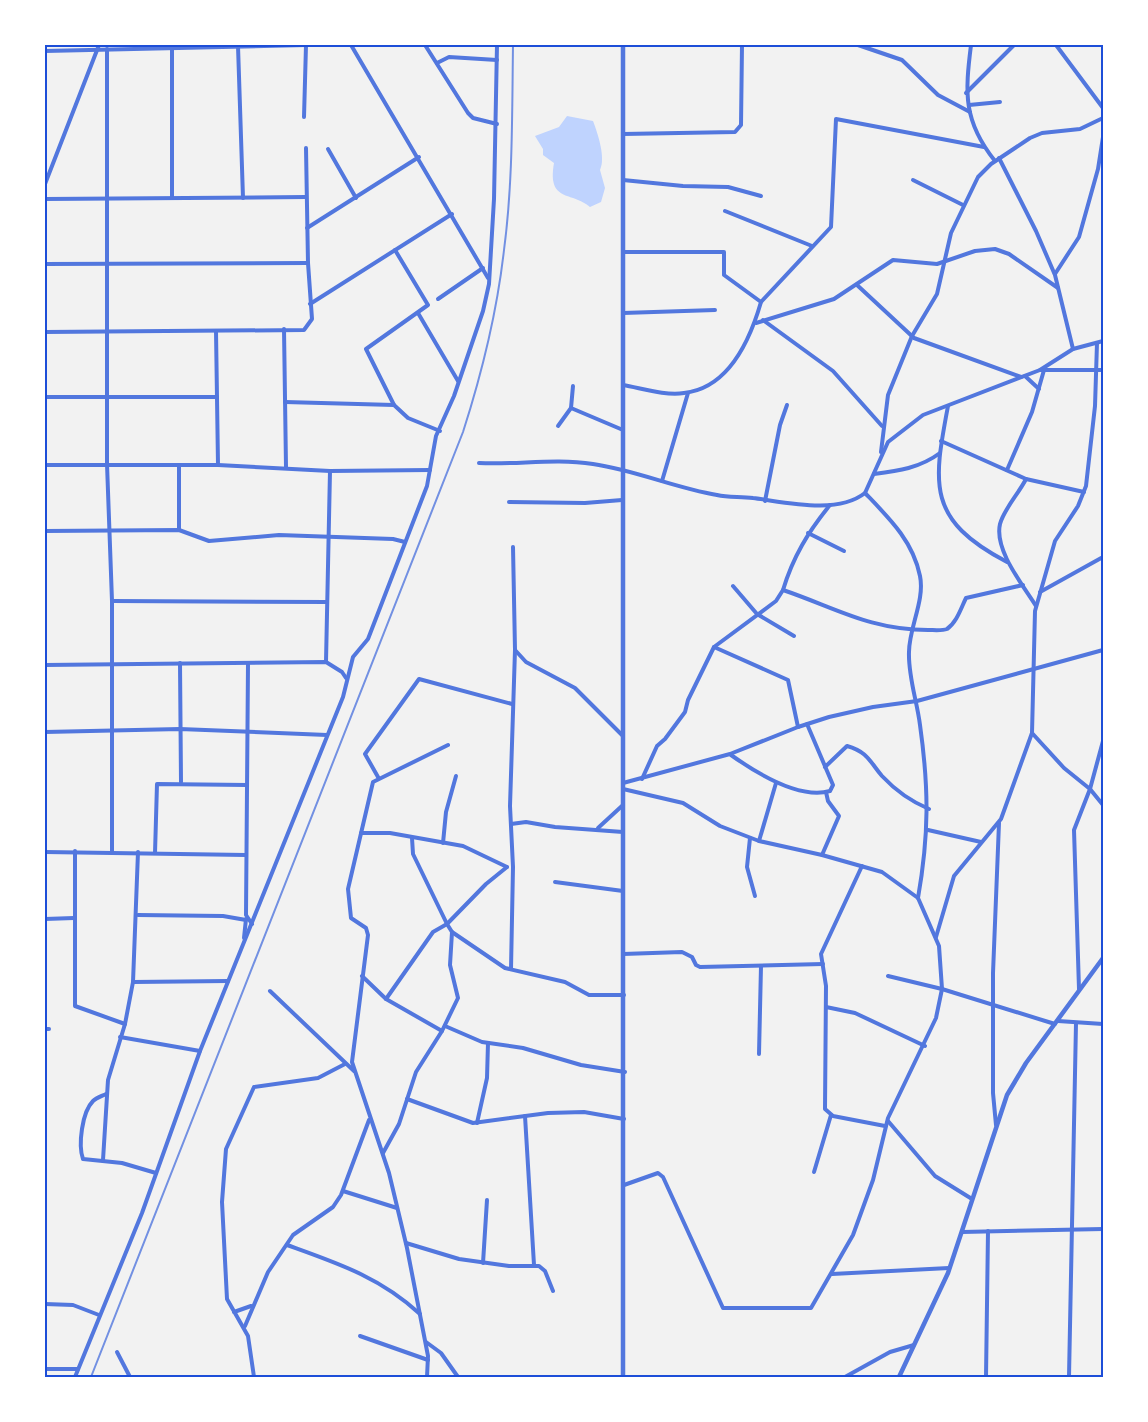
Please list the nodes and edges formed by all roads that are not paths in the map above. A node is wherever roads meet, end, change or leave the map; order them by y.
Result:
1 (306, 45) edge
2 (351, 45) edge
3 (425, 45) edge
4 (497, 45) edge
5 (623, 45) edge
6 (742, 45) edge
7 (858, 45) edge
8 (971, 45) edge
9 (1014, 45) edge
10 (1056, 45) edge
11 (238, 46) edge
12 (99, 47) edge
13 (172, 47) junction
14 (107, 49) junction
15 (45, 51) edge
16 (497, 60) junction
17 (436, 63) junction
18 (966, 93) junction
19 (1000, 102) dead end
20 (969, 105) junction
21 (1103, 108) edge
22 (970, 112) junction
23 (304, 117) dead end
24 (1103, 118) edge
25 (497, 124) junction
26 (623, 134) junction
27 (1103, 137) edge
28 (984, 147) junction
29 (306, 148) dead end
30 (328, 149) dead end
31 (418, 157) junction
32 (997, 160) junction
33 (623, 180) junction
34 (913, 180) dead end
35 (45, 184) edge
36 (761, 196) dead end
37 (306, 197) junction
38 (108, 198) junction
39 (172, 198) junction
40 (243, 198) junction
41 (356, 198) junction
42 (45, 199) edge
43 (963, 205) junction
44 (725, 211) dead end
45 (452, 214) junction
46 (307, 228) junction
47 (812, 246) junction
48 (396, 250) junction
49 (623, 252) junction
50 (946, 262) junction
51 (308, 263) junction
52 (45, 264) edge
53 (107, 264) junction
54 (483, 268) junction
55 (1055, 275) junction
56 (488, 279) junction
57 (857, 285) junction
58 (1058, 288) junction
59 (438, 299) dead end
60 (761, 302) junction
61 (310, 304) junction
62 (715, 310) dead end
63 (418, 313) junction
64 (622, 313) junction
65 (762, 320) junction
66 (755, 324) junction
67 (284, 329) junction
68 (216, 331) junction
69 (45, 332) edge
70 (107, 333) junction
71 (912, 336) junction
72 (1103, 341) edge
73 (1097, 342) junction
74 (1073, 348) junction
75 (1042, 370) junction
76 (1095, 370) junction
77 (1103, 370) edge
78 (1023, 376) junction
79 (458, 385) junction
80 (623, 385) junction
81 (573, 386) dead end
82 (1040, 390) junction
83 (688, 392) junction
84 (45, 397) edge
85 (217, 397) junction
86 (107, 398) junction
87 (285, 402) junction
88 (394, 405) junction
89 (787, 405) dead end
90 (948, 405) junction
91 (571, 408) junction
92 (558, 426) dead end
93 (883, 427) junction
94 (623, 430) junction
95 (440, 431) junction
96 (941, 441) junction
97 (940, 453) junction
98 (881, 457) junction
99 (479, 463) dead end
100 (107, 464) junction
101 (45, 465) edge
102 (179, 465) junction
103 (218, 465) junction
104 (286, 467) junction
105 (623, 468) junction
106 (430, 470) junction
107 (1007, 470) junction
108 (330, 471) junction
109 (873, 474) junction
110 (1026, 479) junction
111 (662, 481) junction
112 (1084, 492) junction
113 (865, 494) junction
114 (622, 500) junction
115 (765, 501) junction
116 (509, 502) dead end
117 (831, 504) junction
118 (109, 529) junction
119 (179, 530) junction
120 (45, 531) edge
121 (808, 533) junction
122 (331, 537) junction
123 (405, 543) junction
124 (513, 547) dead end
125 (844, 551) dead end
126 (1103, 557) edge
127 (1007, 562) junction
128 (1023, 585) junction
129 (733, 586) dead end
130 (783, 590) junction
131 (1040, 592) junction
132 (112, 601) junction
133 (327, 602) junction
134 (1036, 606) junction
135 (757, 614) junction
136 (910, 630) junction
137 (794, 636) dead end
138 (714, 647) junction
139 (515, 650) junction
140 (1103, 650) edge
141 (326, 662) junction
142 (112, 663) junction
143 (180, 663) junction
144 (248, 664) junction
145 (45, 665) edge
146 (1033, 668) junction
147 (346, 678) junction
148 (917, 701) junction
149 (512, 704) junction
150 (807, 724) junction
151 (798, 727) junction
152 (180, 729) junction
153 (112, 731) junction
154 (45, 732) edge
155 (1032, 733) junction
156 (248, 734) junction
157 (327, 735) junction
158 (622, 735) junction
159 (1103, 741) edge
160 (448, 745) dead end
161 (730, 754) junction
162 (825, 768) junction
163 (456, 776) dead end
164 (378, 777) junction
165 (642, 778) junction
166 (181, 782) junction
167 (776, 783) junction
168 (247, 785) junction
169 (622, 786) junction
170 (1090, 789) junction
171 (826, 792) junction
172 (623, 805) junction
173 (1103, 805) edge
174 (929, 809) junction
175 (999, 823) junction
176 (511, 824) junction
177 (598, 828) junction
178 (928, 830) junction
179 (361, 832) junction
180 (623, 832) junction
181 (412, 838) junction
182 (750, 838) junction
183 (759, 842) junction
184 (981, 842) junction
185 (442, 843) junction
186 (75, 851) junction
187 (45, 852) edge
188 (112, 852) junction
189 (138, 852) junction
190 (154, 853) junction
191 (246, 855) junction
192 (822, 855) junction
193 (862, 866) junction
194 (507, 867) junction
195 (513, 867) junction
196 (555, 882) dead end
197 (623, 891) junction
198 (755, 896) dead end
199 (918, 898) junction
200 (138, 915) junction
201 (74, 918) junction
202 (246, 918) junction
203 (45, 919) edge
204 (252, 924) junction
205 (447, 924) junction
206 (452, 932) junction
207 (936, 938) junction
208 (244, 942) junction
209 (623, 954) junction
210 (1103, 958) edge
211 (823, 964) junction
212 (761, 966) junction
213 (511, 969) junction
214 (362, 976) junction
215 (888, 976) dead end
216 (228, 981) junction
217 (133, 982) junction
218 (942, 989) junction
219 (1079, 989) junction
220 (270, 991) dead end
221 (624, 995) junction
222 (386, 999) junction
223 (994, 1006) junction
224 (826, 1007) junction
225 (1057, 1023) junction
226 (1076, 1023) junction
227 (125, 1024) junction
228 (1103, 1024) edge
229 (445, 1026) junction
230 (442, 1031) junction
231 (120, 1037) junction
232 (488, 1043) junction
233 (925, 1046) junction
234 (200, 1052) junction
235 (759, 1054) dead end
236 (345, 1064) junction
237 (354, 1071) junction
238 (625, 1072) junction
239 (107, 1093) junction
240 (407, 1099) junction
241 (831, 1115) junction
242 (525, 1116) junction
243 (370, 1119) junction
244 (624, 1119) junction
245 (887, 1120) junction
246 (477, 1123) junction
247 (885, 1126) junction
248 (996, 1126) junction
249 (382, 1153) junction
250 (103, 1160) junction
251 (814, 1172) dead end
252 (156, 1173) junction
253 (624, 1185) junction
254 (343, 1191) junction
255 (972, 1199) junction
256 (487, 1200) dead end
257 (397, 1208) junction
258 (1103, 1229) edge
259 (1070, 1230) junction
260 (988, 1231) junction
261 (962, 1232) junction
262 (406, 1243) junction
263 (286, 1245) junction
264 (483, 1263) junction
265 (534, 1265) junction
266 (949, 1268) junction
267 (831, 1274) junction
268 (553, 1291) dead end
269 (45, 1305) edge
270 (251, 1306) junction
271 (234, 1312) junction
272 (99, 1315) junction
273 (421, 1315) junction
274 (245, 1327) junction
275 (360, 1336) dead end
276 (425, 1341) junction
277 (914, 1345) junction
278 (117, 1352) dead end
279 (428, 1360) junction
280 (45, 1369) edge
281 (78, 1369) junction
282 (75, 1377) edge
283 (130, 1377) edge
284 (254, 1377) edge
285 (427, 1377) edge
286 (458, 1377) edge
287 (623, 1377) edge
288 (845, 1377) edge
289 (898, 1377) edge
290 (986, 1377) edge
291 (1069, 1377) edge

1 - 11 street
1 - 23 street
2 - 31 street
3 - 17 street
4 - 16 street
5 - 26 street
6 - 26 street
7 - 22 street
8 - 18 street
9 - 18 street
10 - 21 street
11 - 13 street
11 - 40 street
12 - 14 street
12 - 15 street
12 - 35 street
13 - 14 street
13 - 39 street
14 - 38 street
16 - 17 street
16 - 25 street
17 - 25 street
18 - 20 street
19 - 20 street
20 - 22 street
22 - 28 street
24 - 32 street
25 - 56 street
26 - 33 street
27 - 55 street
28 - 32 street
28 - 47 street
29 - 37 street
30 - 41 street
31 - 41 street
31 - 45 street
32 - 43 street
32 - 55 street
33 - 36 street
33 - 49 street
34 - 43 street
37 - 40 street
37 - 46 street
38 - 39 street
38 - 42 street
38 - 53 street
39 - 40 street
41 - 46 street
43 - 50 street
44 - 47 street
45 - 48 street
45 - 54 street
46 - 51 street
47 - 60 street
48 - 61 street
48 - 63 street
49 - 60 street
49 - 64 street
50 - 57 street
50 - 58 street
50 - 71 street
51 - 53 street
51 - 61 street
52 - 53 street
53 - 70 street
54 - 56 street
54 - 59 street
55 - 58 street
56 - 79 street
57 - 65 street
57 - 71 street
58 - 74 street
60 - 66 street
61 - 67 street
62 - 64 street
63 - 79 street
63 - 88 street
64 - 80 street
65 - 66 street
65 - 93 street
66 - 83 street
67 - 68 street
67 - 87 street
68 - 70 street
68 - 85 street
69 - 70 street
70 - 86 street
71 - 78 street
71 - 93 street
72 - 73 street
73 - 74 street
73 - 76 street
74 - 75 street
75 - 76 street
75 - 78 street
75 - 82 street
76 - 77 street
76 - 112 street
78 - 82 street
78 - 90 street
79 - 95 street
80 - 83 street
80 - 94 street
81 - 91 street
82 - 107 street
83 - 111 street
84 - 86 street
85 - 86 street
85 - 103 street
86 - 100 street
87 - 88 street
87 - 104 street
88 - 95 street
89 - 115 street
90 - 96 street
90 - 98 street
91 - 92 street
91 - 94 street
93 - 98 street
94 - 105 street
95 - 106 street
96 - 97 street
96 - 107 street
97 - 109 street
97 - 127 street
98 - 109 street
99 - 105 street
100 - 101 street
100 - 102 street
100 - 118 street
102 - 103 street
102 - 119 street
103 - 104 street
104 - 108 street
105 - 111 street
105 - 114 street
106 - 108 street
106 - 123 street
107 - 110 street
108 - 122 street
109 - 113 street
110 - 112 street
110 - 127 street
111 - 115 street
112 - 131 street
113 - 117 street
113 - 136 street
114 - 116 street
114 - 158 street
115 - 117 street
117 - 121 street
118 - 119 street
118 - 120 street
118 - 132 street
119 - 122 street
121 - 125 street
121 - 130 street
122 - 123 street
122 - 133 street
123 - 147 street
124 - 139 street
126 - 131 street
127 - 128 street
128 - 134 street
128 - 136 street
129 - 135 street
130 - 135 street
130 - 136 street
131 - 134 street
132 - 133 street
132 - 142 street
133 - 141 street
134 - 146 street
135 - 137 street
135 - 138 street
136 - 148 street
138 - 151 street
138 - 165 street
139 - 149 street
139 - 158 street
140 - 146 street
141 - 144 street
141 - 147 street
142 - 143 street
142 - 145 street
142 - 153 street
143 - 144 street
143 - 152 street
144 - 156 street
146 - 148 street
146 - 155 street
147 - 157 street
148 - 150 street
148 - 174 street
149 - 164 street
149 - 176 street
150 - 151 street
150 - 162 street
151 - 161 street
152 - 153 street
152 - 156 street
152 - 166 street
153 - 154 street
153 - 188 street
155 - 170 street
155 - 175 street
156 - 157 street
156 - 168 street
157 - 204 street
158 - 169 street
159 - 170 street
160 - 164 street
161 - 165 street
161 - 167 street
162 - 171 street
162 - 174 street
163 - 185 street
164 - 179 street
165 - 169 street
166 - 168 street
166 - 190 street
167 - 171 street
167 - 183 street
168 - 191 street
169 - 172 street
169 - 182 street
170 - 173 street
170 - 219 street
171 - 192 street
172 - 177 street
172 - 180 street
174 - 178 street
175 - 184 street
175 - 223 street
176 - 177 street
176 - 195 street
177 - 180 street
178 - 184 street
178 - 199 street
179 - 181 street
179 - 214 street
180 - 197 street
181 - 185 street
181 - 205 street
182 - 183 street
182 - 198 street
183 - 192 street
184 - 207 street
185 - 194 street
186 - 187 street
186 - 188 street
186 - 201 street
188 - 189 street
189 - 190 street
189 - 200 street
190 - 191 street
191 - 202 street
192 - 193 street
193 - 199 street
193 - 211 street
194 - 195 street
194 - 205 street
195 - 213 street
196 - 197 street
197 - 209 street
199 - 207 street
200 - 202 street
200 - 217 street
201 - 203 street
201 - 227 street
202 - 204 street
202 - 208 street
204 - 208 street
205 - 206 street
205 - 222 street
206 - 213 street
206 - 229 street
207 - 218 street
208 - 216 street
209 - 212 street
209 - 221 street
210 - 219 street
211 - 212 street
211 - 224 street
212 - 235 street
213 - 221 street
214 - 222 street
214 - 237 street
215 - 218 street
216 - 217 street
216 - 234 street
217 - 227 street
218 - 223 street
218 - 233 street
219 - 225 street
220 - 236 street
221 - 238 street
222 - 230 street
223 - 225 street
223 - 248 street
224 - 233 street
224 - 241 street
225 - 226 street
225 - 248 street
226 - 228 street
226 - 259 street
227 - 231 street
229 - 230 street
229 - 232 street
230 - 240 street
231 - 234 street
231 - 239 street
232 - 238 street
232 - 246 street
233 - 245 street
234 - 252 street
236 - 237 street
236 - 271 street
237 - 243 street
238 - 244 street
239 - 250 street
239 - 250 street
240 - 246 street
240 - 249 street
241 - 247 street
241 - 251 street
242 - 244 street
242 - 246 street
242 - 265 street
243 - 249 street
243 - 254 street
244 - 253 street
245 - 247 street
245 - 255 street
247 - 267 street
248 - 255 street
249 - 257 street
250 - 252 street
252 - 272 street
253 - 267 street
253 - 287 street
254 - 257 street
254 - 263 street
255 - 261 street
256 - 264 street
257 - 262 street
258 - 259 street
259 - 260 street
259 - 291 street
260 - 261 street
260 - 290 street
261 - 266 street
262 - 264 street
262 - 273 street
263 - 270 street
263 - 273 street
264 - 265 street
265 - 268 street
266 - 267 street
266 - 277 street
269 - 272 street
270 - 271 street
270 - 274 street
271 - 274 street
272 - 281 street
273 - 276 street
274 - 284 street
275 - 279 street
276 - 279 street
276 - 286 street
277 - 288 street
277 - 289 street
278 - 283 street
279 - 285 street
280 - 281 street
281 - 282 street

